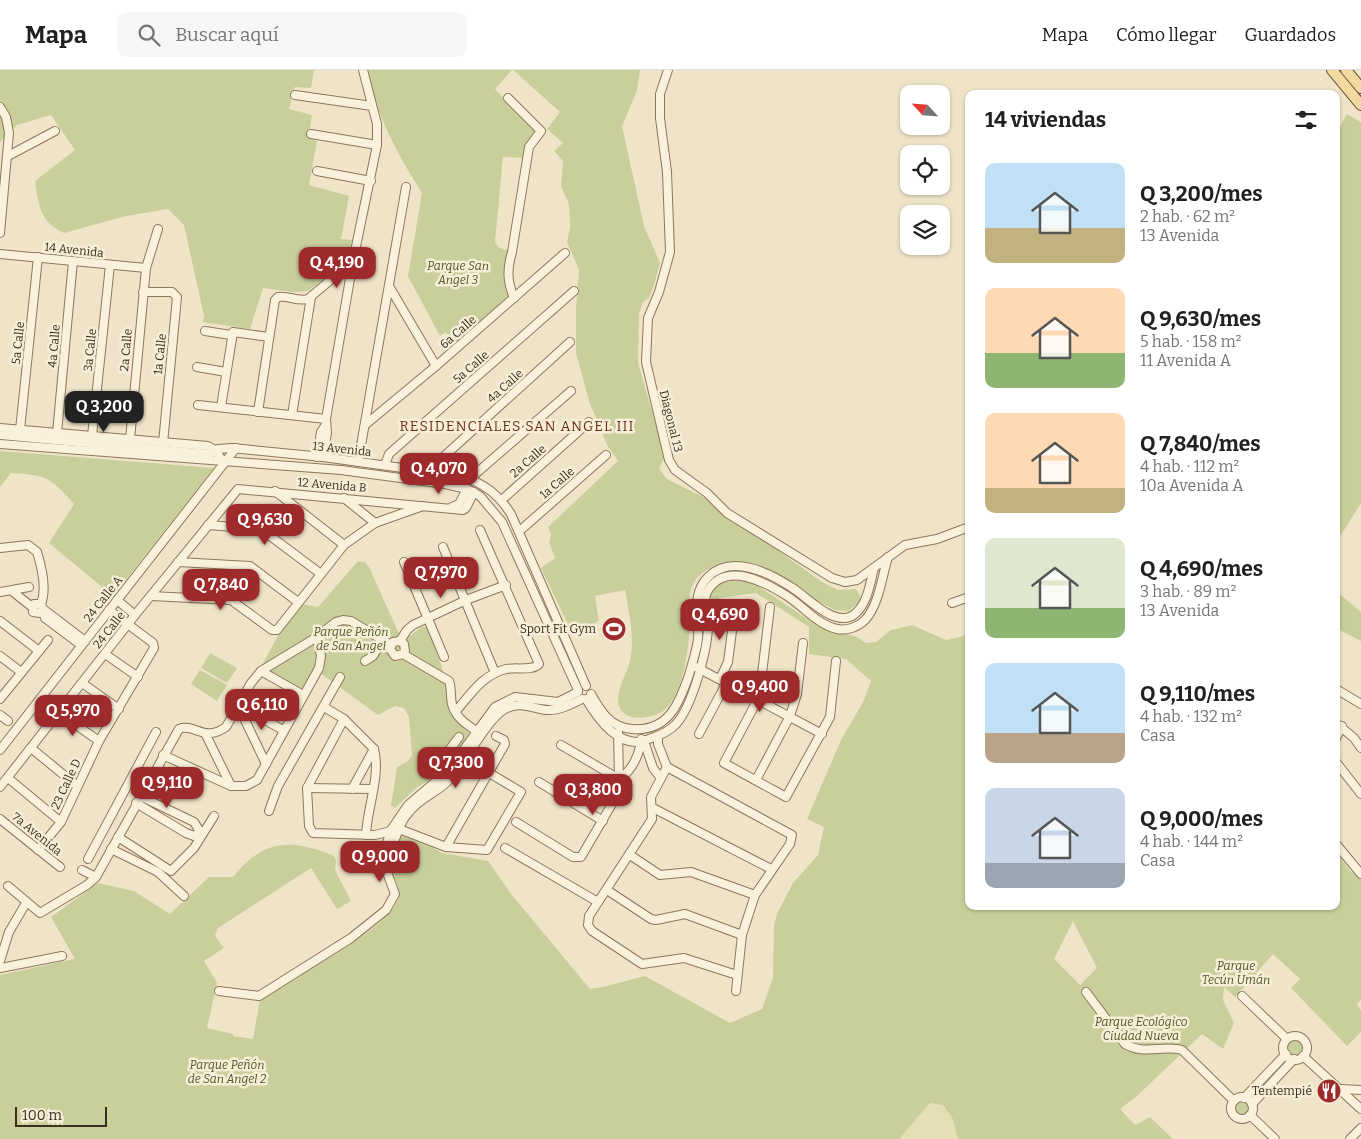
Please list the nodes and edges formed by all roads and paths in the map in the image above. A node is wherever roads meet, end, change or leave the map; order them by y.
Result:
1 (363, 70) edge
2 (668, 70) edge
3 (1346, 70) edge
4 (1335, 71) edge
5 (1361, 88) edge
6 (295, 95) dead end
7 (508, 98) dead end
8 (1361, 105) edge
9 (372, 106) junction
10 (0, 107) edge
11 (55, 131) dead end
12 (311, 134) dead end
13 (377, 145) junction
14 (8, 156) junction
15 (317, 171) dead end
16 (371, 180) junction
17 (406, 187) dead end
18 (158, 230) dead end
19 (0, 233) edge
20 (565, 253) dead end
21 (0, 254) edge
22 (38, 257) junction
23 (73, 261) junction
24 (353, 261) junction
25 (110, 265) junction
26 (146, 268) junction
27 (389, 286) junction
28 (574, 291) dead end
29 (143, 292) junction
30 (311, 297) junction
31 (514, 298) junction
32 (205, 331) dead end
33 (232, 335) junction
34 (269, 336) junction
35 (570, 342) dead end
36 (436, 366) junction
37 (197, 367) dead end
38 (226, 372) junction
39 (571, 391) dead end
40 (198, 405) dead end
41 (220, 408) junction
42 (258, 412) junction
43 (292, 415) junction
44 (325, 422) junction
45 (589, 422) dead end
46 (365, 425) junction
47 (0, 428) edge
48 (20, 430) junction
49 (57, 433) junction
50 (0, 435) edge
51 (92, 436) junction
52 (130, 440) junction
53 (163, 443) junction
54 (0, 444) edge
55 (236, 448) junction
56 (215, 450) junction
57 (606, 455) dead end
58 (308, 456) junction
59 (320, 457) junction
60 (359, 457) junction
61 (346, 460) junction
62 (224, 463) junction
63 (386, 464) junction
64 (307, 468) junction
65 (436, 469) junction
66 (342, 470) junction
67 (384, 476) junction
68 (473, 476) junction
69 (238, 489) joint
70 (275, 491) junction
71 (470, 491) junction
72 (505, 497) junction
73 (344, 498) junction
74 (425, 506) junction
75 (375, 524) junction
76 (208, 525) junction
77 (522, 528) junction
78 (965, 528) edge
79 (480, 530) dead end
80 (344, 545) junction
81 (443, 547) dead end
82 (0, 548) edge
83 (888, 556) junction
84 (178, 562) junction
85 (404, 562) dead end
86 (535, 567) junction
87 (874, 568) junction
88 (321, 574) junction
89 (29, 587) dead end
90 (506, 587) junction
91 (12, 591) junction
92 (0, 592) edge
93 (151, 596) junction
94 (965, 598) edge
95 (117, 600) junction
96 (298, 602) junction
97 (467, 603) junction
98 (952, 603) dead end
99 (770, 607) dead end
100 (736, 608) dead end
101 (41, 609) junction
102 (109, 610) junction
103 (135, 615) junction
104 (429, 620) junction
105 (0, 621) edge
106 (127, 625) junction
107 (317, 637) junction
108 (48, 640) dead end
109 (383, 640) junction
110 (83, 643) junction
111 (803, 643) dead end
112 (391, 645) junction
113 (403, 648) junction
114 (39, 651) junction
115 (105, 654) junction
116 (0, 656) edge
117 (444, 657) dead end
118 (365, 661) dead end
119 (836, 661) dead end
120 (695, 667) junction
121 (261, 671) junction
122 (21, 672) junction
123 (495, 673) junction
124 (138, 677) junction
125 (340, 677) dead end
126 (724, 680) junction
127 (82, 683) junction
128 (690, 684) junction
129 (1340, 691) edge
130 (583, 695) junction
131 (303, 696) junction
132 (756, 698) junction
133 (0, 699) edge
134 (1361, 704) edge
135 (324, 707) junction
136 (241, 708) junction
137 (119, 709) junction
138 (456, 710) junction
139 (59, 713) junction
140 (0, 715) edge
141 (790, 716) junction
142 (344, 719) junction
143 (8, 721) dead end
144 (620, 726) junction
145 (1340, 726) edge
146 (641, 729) junction
147 (283, 730) junction
148 (156, 732) dead end
149 (206, 734) junction
150 (480, 734) junction
151 (699, 734) dead end
152 (822, 734) junction
153 (496, 736) dead end
154 (617, 736) junction
155 (658, 736) junction
156 (459, 737) dead end
157 (99, 741) junction
158 (642, 742) junction
159 (561, 745) dead end
160 (31, 748) junction
161 (1361, 748) edge
162 (374, 749) junction
163 (0, 750) edge
164 (446, 754) junction
165 (163, 755) junction
166 (441, 762) dead end
167 (266, 764) junction
168 (458, 764) junction
169 (476, 765) dead end
170 (667, 767) junction
171 (1340, 767) edge
172 (135, 771) junction
173 (489, 772) junction
174 (660, 777) junction
175 (8, 778) junction
176 (149, 779) junction
177 (619, 779) junction
178 (756, 780) junction
179 (539, 782) dead end
180 (76, 785) junction
181 (231, 786) junction
182 (0, 788) edge
183 (307, 788) junction
184 (352, 789) junction
185 (372, 789) junction
186 (1361, 794) edge
187 (138, 799) junction
188 (653, 808) junction
189 (269, 811) dead end
190 (214, 816) dead end
191 (0, 819) edge
192 (602, 821) junction
193 (61, 822) junction
194 (516, 822) dead end
195 (395, 830) junction
196 (366, 835) junction
197 (118, 837) junction
198 (446, 847) junction
199 (505, 848) dead end
200 (112, 849) junction
201 (1340, 849) edge
202 (38, 850) junction
203 (630, 855) junction
204 (88, 859) dead end
205 (60, 867) dead end
206 (772, 869) junction
207 (82, 870) dead end
208 (1361, 874) edge
209 (96, 877) junction
210 (8, 886) dead end
211 (607, 890) junction
212 (755, 895) junction
213 (184, 896) dead end
214 (598, 902) junction
215 (26, 903) junction
216 (742, 934) junction
217 (62, 956) dead end
218 (0, 961) edge
219 (0, 968) edge
220 (737, 975) junction
221 (219, 991) dead end
222 (736, 991) dead end
223 (1086, 992) dead end
224 (1242, 996) dead end
225 (1287, 1039) junction
226 (1286, 1054) junction
227 (1304, 1056) junction
228 (1294, 1059) junction
229 (1340, 1089) junction
230 (1361, 1090) edge
231 (1244, 1098) junction
232 (1234, 1101) junction
233 (1252, 1104) junction
234 (1361, 1109) edge
235 (1250, 1115) junction
236 (1361, 1128) edge
237 (1275, 1139) edge
238 (1350, 1139) edge

1 - 9 street
2 - 87 street, Diagonal 13
3 - 5 main road
4 - 8 main road
6 - 9 street
7 - 31 street
9 - 13 street
10 - 14 street
11 - 14 street
12 - 13 street
13 - 16 street
14 - 19 street
15 - 16 street
16 - 24 street
17 - 27 street
18 - 26 street, 2a Calle
20 - 31 street, 6a Calle
21 - 22 street, 14 Avenida
22 - 23 street, 14 Avenida
22 - 48 street, 5a Calle
23 - 25 street, 14 Avenida
23 - 49 street, 4a Calle
24 - 30 street
24 - 44 street
25 - 26 street, 14 Avenida
25 - 51 street, 3a Calle
26 - 29 street, 2a Calle
27 - 36 street
27 - 46 street
28 - 63 street, 5a Calle
29 - 52 street, 2a Calle
29 - 53 street, 1a Calle
30 - 34 street
30 - 43 street
31 - 36 street, 6a Calle
32 - 33 street
33 - 34 street
33 - 38 street
34 - 42 street
35 - 65 street, 4a Calle
36 - 46 street, 6a Calle
37 - 38 street
38 - 41 street
39 - 68 street
40 - 41 street
41 - 42 street
42 - 43 street
43 - 44 street
44 - 59 street
45 - 72 street, 2a Calle
46 - 60 street
47 - 48 street
48 - 49 street
49 - 51 street
50 - 56 street, 13 Avenida
51 - 52 street
52 - 53 street
53 - 56 street
54 - 62 street, 13 Avenida
55 - 56 street, 13 Avenida
55 - 58 street, 13 Avenida
55 - 62 street, 24 Calle A
56 - 62 street
57 - 77 street, 1a Calle
58 - 59 street, 13 Avenida
58 - 64 street
59 - 61 street, 13 Avenida
60 - 61 street
60 - 63 street
61 - 63 street, 13 Avenida
61 - 66 street
62 - 64 street, 13 Avenida
62 - 95 street, 24 Calle A
63 - 65 street
63 - 67 street
63 - 86 street, 13 Avenida
64 - 66 street, 13 Avenida
65 - 68 street
66 - 67 street, 13 Avenida
67 - 71 street, 13 Avenida
68 - 72 street
69 - 70 street, 12 Avenida B
69 - 76 street, 24 Calle
70 - 73 street, 12 Avenida B
70 - 80 street
71 - 74 street, 12 Avenida B
71 - 130 street
72 - 77 street
73 - 74 street, 12 Avenida B
73 - 75 street
74 - 75 street
75 - 80 street
76 - 84 street, 24 Calle
76 - 88 street
77 - 86 street
78 - 83 street, Diagonal 13
79 - 90 street
80 - 88 street
81 - 97 street
82 - 101 street
83 - 87 street, Diagonal 13
83 - 120 street
84 - 93 street, 24 Calle
84 - 96 street
85 - 104 street
86 - 130 street, 13 Avenida
87 - 120 street
88 - 96 street
89 - 91 street
90 - 97 street
90 - 123 street
91 - 92 street
91 - 101 street
93 - 96 street
93 - 103 street, 24 Calle
94 - 98 street
95 - 102 street, 24 Calle A
95 - 103 street
97 - 104 street
97 - 123 street
99 - 132 street
100 - 126 street
101 - 110 street
102 - 106 street
102 - 110 street, 24 Calle A
103 - 106 street, 24 Calle
104 - 113 street
104 - 117 street
105 - 114 street
106 - 115 street, 24 Calle
106 - 124 street, 23 Calle D
107 - 109 street
107 - 121 street
107 - 131 street
108 - 114 street
109 - 112 street
109 - 118 street
110 - 163 street, 24 Calle A
111 - 141 street
112 - 113 street
112 - 113 street
113 - 138 street
114 - 122 street
115 - 124 street
115 - 127 street, 24 Calle
116 - 122 street
119 - 152 street
120 - 126 street
120 - 128 street
121 - 131 street
121 - 136 street
122 - 133 street
123 - 138 street
124 - 137 street, 23 Calle D
125 - 135 street
126 - 132 street
126 - 151 street
127 - 137 street
127 - 139 street, 24 Calle
128 - 146 street
128 - 155 street
129 - 134 street
130 - 144 street
130 - 150 street
130 - 154 street
131 - 147 street
132 - 141 street
132 - 178 street
135 - 142 street
135 - 189 street
136 - 147 street
136 - 149 street
136 - 167 street
137 - 157 street, 23 Calle D
138 - 150 street
139 - 157 street
139 - 160 street, 24 Calle
140 - 143 street
141 - 152 street
141 - 178 street
142 - 162 street
142 - 183 street
144 - 146 street
144 - 154 street
145 - 161 street
146 - 158 street
147 - 167 street
148 - 172 street
149 - 165 street
149 - 181 street
150 - 168 street
152 - 178 street
153 - 173 street
154 - 158 street
154 - 177 street
155 - 158 street
155 - 170 street
156 - 164 street
157 - 180 street, 23 Calle D
158 - 174 street
158 - 177 street
159 - 177 street
160 - 175 street, 24 Calle
160 - 180 street
162 - 184 street
162 - 185 street
164 - 166 street
164 - 168 street
165 - 176 street
165 - 181 street
167 - 181 street
168 - 195 street
169 - 173 street
170 - 174 street
170 - 206 street
171 - 186 street
172 - 176 street
172 - 204 street
173 - 198 street
173 - 198 street
174 - 188 street
175 - 182 street, 24 Calle
175 - 193 street
176 - 187 street
177 - 192 street
179 - 192 street
180 - 193 street, 23 Calle D
183 - 184 street
183 - 196 street
184 - 185 street
185 - 196 street
187 - 187 street
187 - 197 street
188 - 203 street
188 - 206 street
190 - 197 street
191 - 202 street, 7a Avenida
192 - 194 street
193 - 202 street, 23 Calle D
195 - 196 street
195 - 198 street
195 - 221 street
197 - 200 street
199 - 214 street
200 - 209 street
200 - 213 street
201 - 208 street
202 - 205 street, 7a Avenida
203 - 211 street
203 - 212 street
206 - 212 street
207 - 209 street
209 - 215 street
210 - 215 street
211 - 214 street
211 - 216 street
212 - 216 street
214 - 220 street
215 - 218 street
216 - 220 street
217 - 219 street
220 - 222 street
223 - 232 street
224 - 225 street
225 - 226 street
225 - 227 street
226 - 228 street
226 - 231 street
227 - 228 street
227 - 229 street
228 - 233 street
229 - 230 street
229 - 234 street
231 - 232 street
231 - 233 street
232 - 235 street
233 - 235 street
235 - 237 street
236 - 238 street

